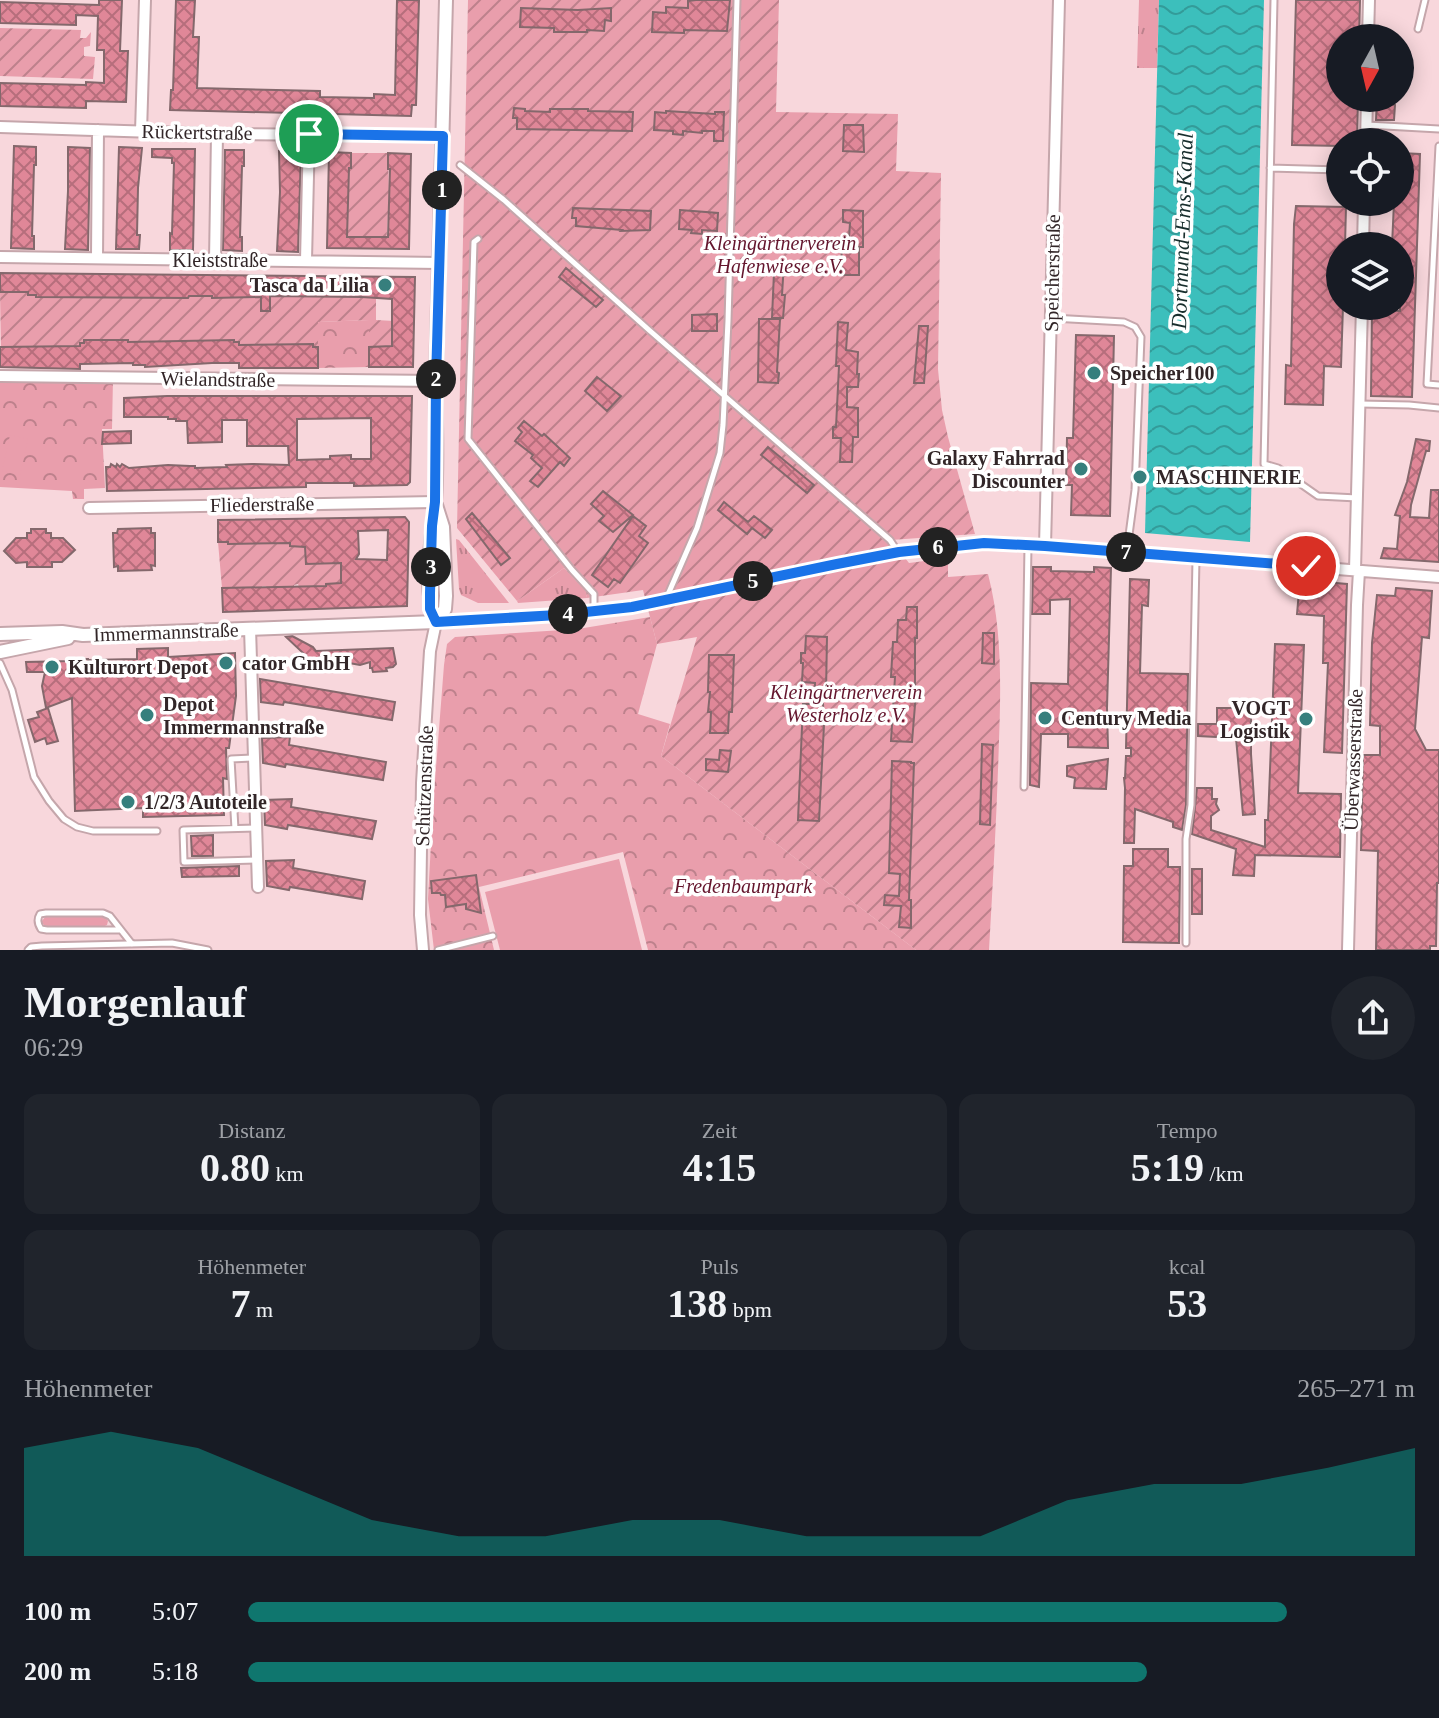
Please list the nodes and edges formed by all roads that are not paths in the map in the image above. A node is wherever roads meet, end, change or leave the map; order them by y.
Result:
1 (145, 0) edge
2 (446, 0) edge
3 (737, 0) edge
4 (1059, 0) edge
5 (1274, 0) edge
6 (1369, 0) edge
7 (1425, 0) edge
8 (1368, 24) edge
9 (1418, 29) dead end
10 (1366, 112) edge
11 (1366, 125) joint
12 (0, 127) edge
13 (1439, 129) edge
14 (98, 130) junction
15 (141, 132) junction
16 (217, 134) junction
17 (309, 134) junction
18 (443, 136) junction
19 (1439, 146) edge
20 (460, 165) dead end
21 (1270, 168) junction
22 (1326, 170) edge
23 (478, 239) dead end
24 (0, 257) edge
25 (97, 258) junction
26 (215, 260) junction
27 (306, 260) junction
28 (440, 263) junction
29 (1051, 318) junction
30 (1362, 320) edge
31 (0, 376) edge
32 (436, 381) junction
33 (1439, 385) edge
34 (726, 396) junction
35 (1360, 404) junction
36 (1439, 408) edge
37 (1357, 498) junction
38 (435, 502) junction
39 (89, 508) dead end
40 (1129, 535) dead end
41 (1028, 545) junction
42 (1045, 546) junction
43 (899, 552) junction
44 (1197, 558) junction
45 (1357, 570) junction
46 (1439, 577) edge
47 (666, 599) junction
48 (594, 612) junction
49 (436, 622) junction
50 (250, 628) junction
51 (0, 634) edge
52 (83, 635) junction
53 (0, 652) edge
54 (0, 663) edge
55 (254, 758) junction
56 (1024, 787) dead end
57 (256, 828) junction
58 (235, 829) junction
59 (157, 831) dead end
60 (258, 860) junction
61 (258, 887) dead end
62 (120, 930) junction
63 (493, 936) dead end
64 (1186, 943) dead end
65 (132, 944) junction
66 (115, 947) edge
67 (28, 950) edge
68 (208, 950) edge
69 (423, 950) edge
70 (438, 950) edge
71 (1348, 950) edge

1 - 15 street
2 - 18 street, Schützenstraße
3 - 34 lane
4 - 29 street, Speicherstraße
5 - 21 lane
6 - 8 street
7 - 9 lane
10 - 11 street
11 - 13 lane
12 - 14 street, Rückertstraße
14 - 15 street, Rückertstraße
14 - 25 street
15 - 16 street, Rückertstraße
16 - 17 street, Rückertstraße
16 - 26 street
17 - 18 street, Rückertstraße
17 - 27 street
18 - 28 street, Schützenstraße
19 - 33 lane
20 - 34 lane
21 - 22 lane
21 - 37 lane
23 - 48 lane
24 - 25 street, Kleiststraße
25 - 26 street, Kleiststraße
26 - 27 street, Kleiststraße
27 - 28 street, Kleiststraße
28 - 32 street, Schützenstraße
29 - 40 lane
29 - 42 street, Speicherstraße
30 - 35 street, Überwasserstraße
31 - 32 street, Wielandstraße
32 - 38 street, Schützenstraße
34 - 43 lane
34 - 47 lane
35 - 36 lane
35 - 37 street, Überwasserstraße
37 - 45 street, Überwasserstraße
38 - 39 street, Fliederstraße
38 - 49 street, Schützenstraße
41 - 42 street
41 - 43 street
41 - 56 lane
42 - 44 street
43 - 47 street
44 - 45 street
44 - 64 lane
45 - 46 street
45 - 71 street, Überwasserstraße
47 - 48 street
48 - 49 street
49 - 50 street, Immermannstraße
49 - 69 street, Schützenstraße
50 - 52 street, Immermannstraße
50 - 55 street, Immermannstraße
51 - 52 street, Immermannstraße
52 - 53 street, Immermannstraße
54 - 59 lane
55 - 57 street, Immermannstraße
55 - 58 lane
57 - 58 lane
57 - 60 street, Immermannstraße
58 - 60 lane
60 - 61 street, Immermannstraße
62 - 62 lane
62 - 65 lane
63 - 70 lane
65 - 66 lane
65 - 68 lane
66 - 67 lane

